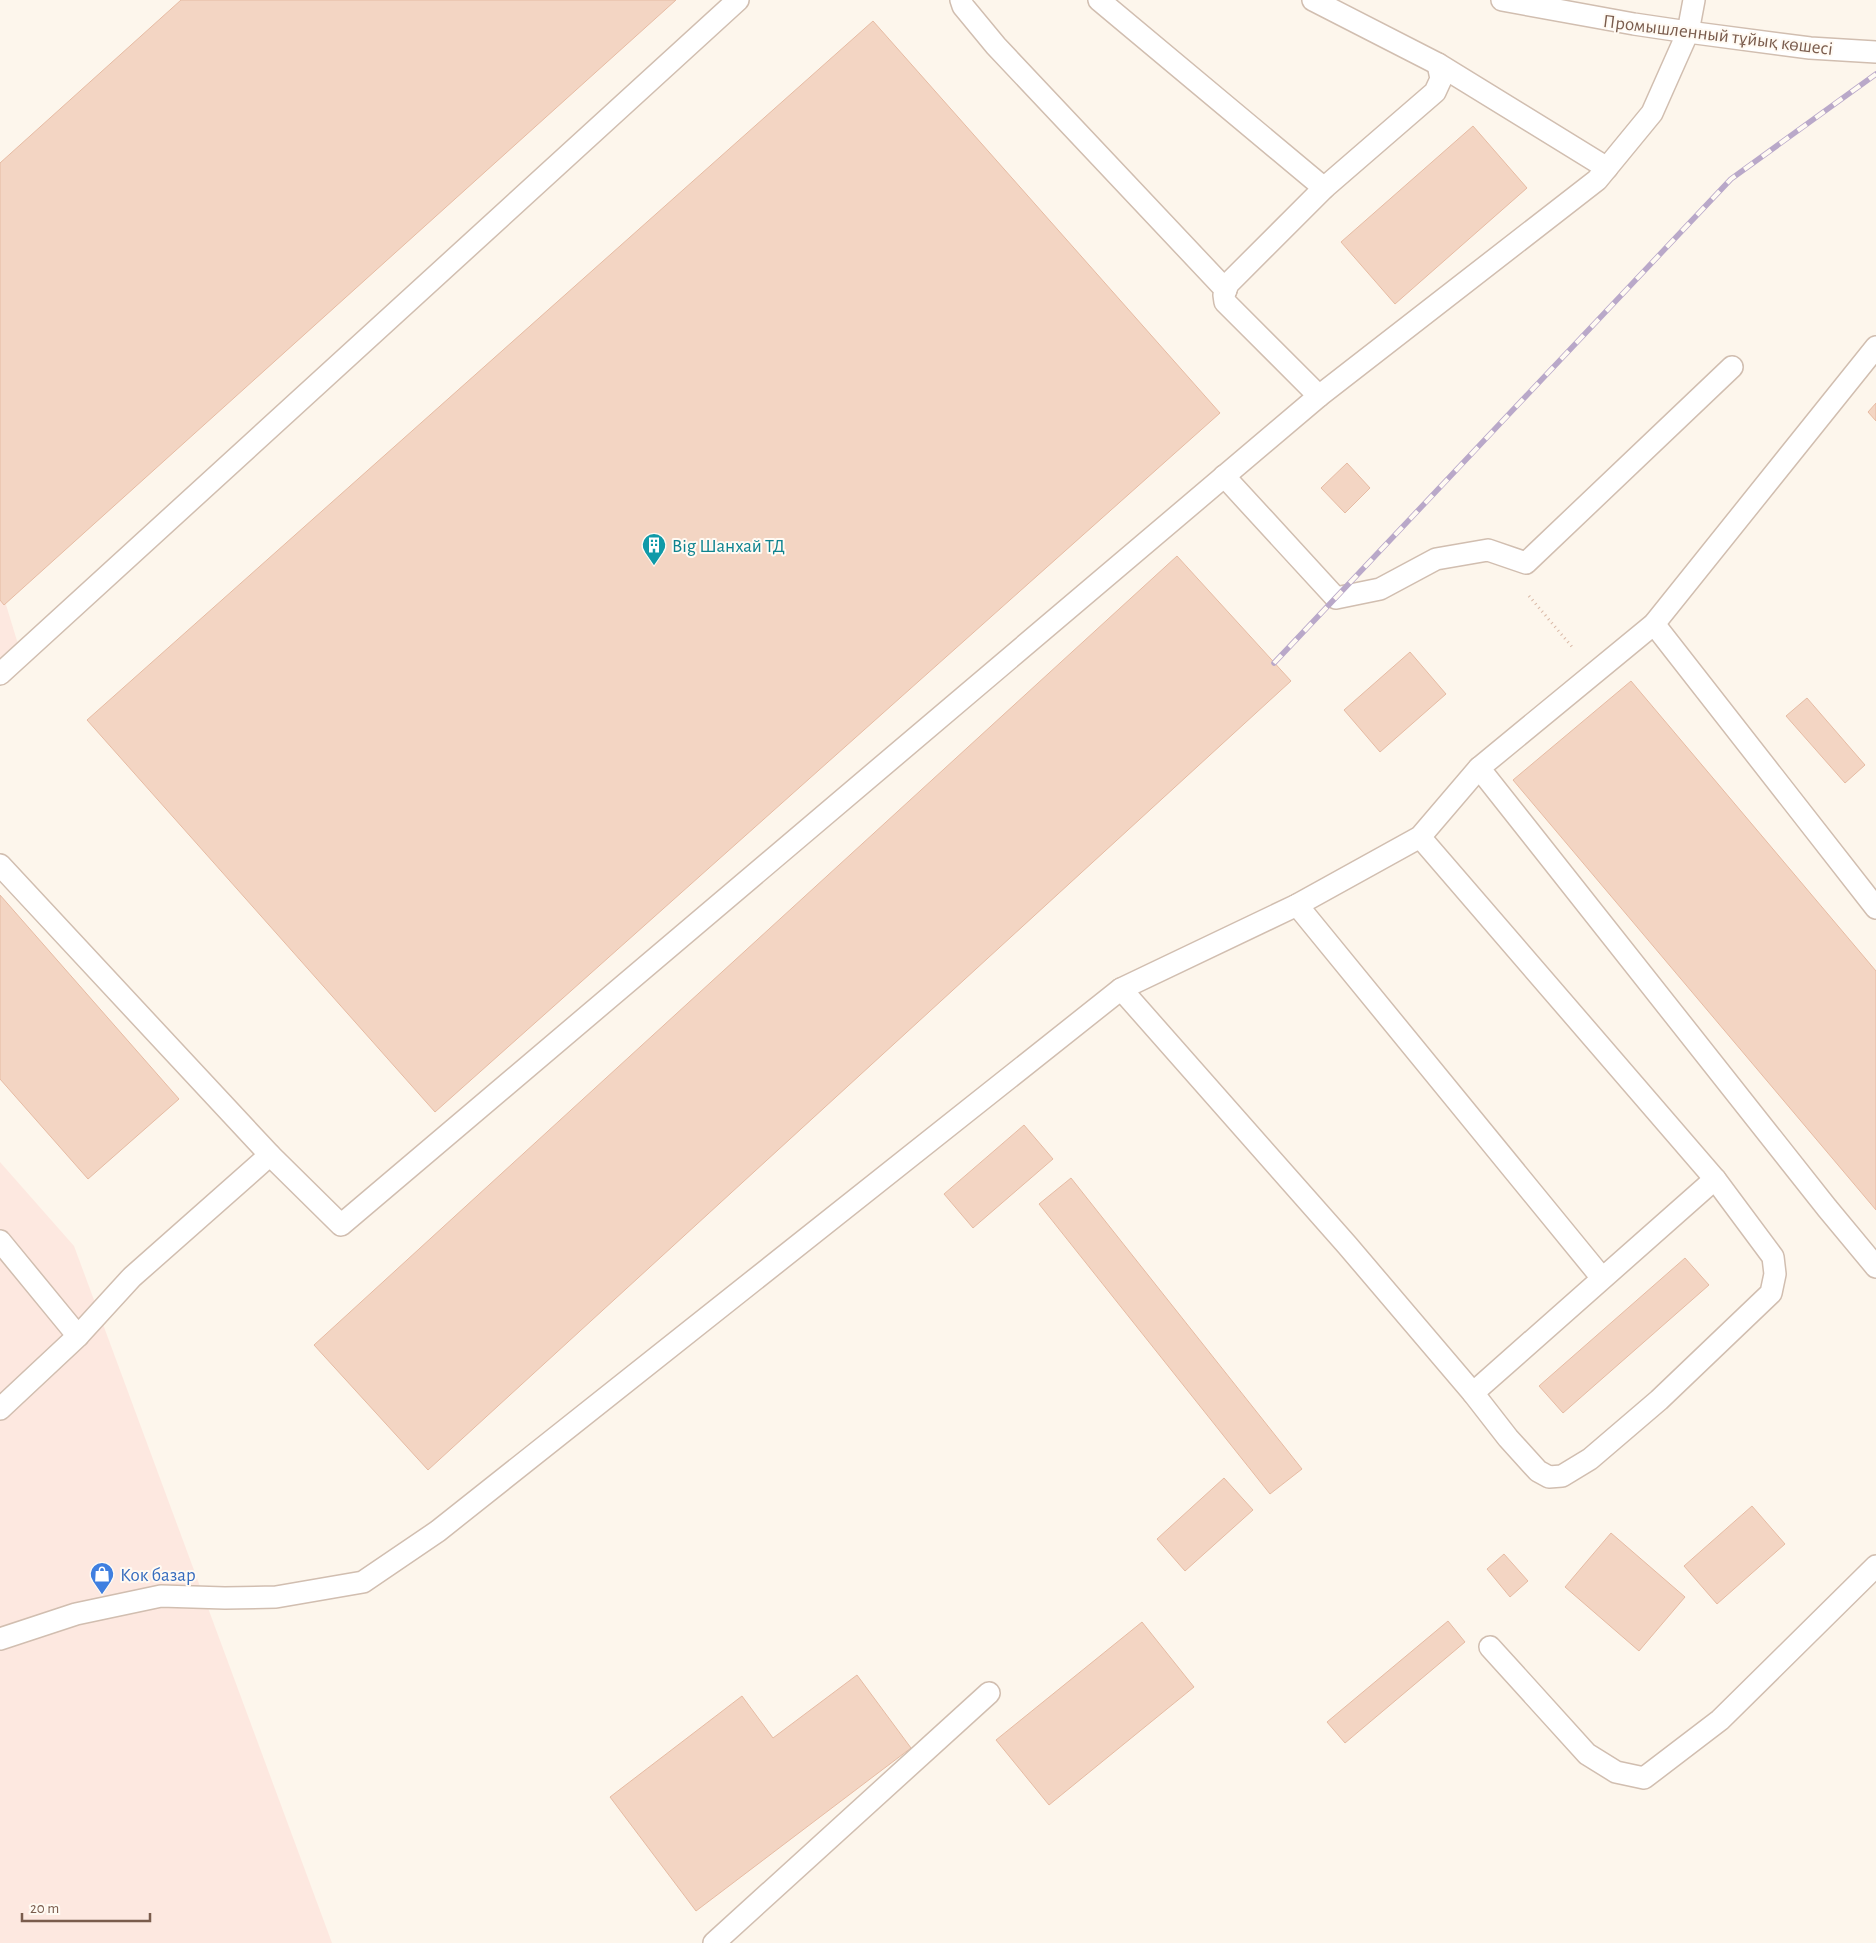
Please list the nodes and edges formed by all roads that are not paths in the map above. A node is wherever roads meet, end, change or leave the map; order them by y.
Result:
1 (738, 0) edge
2 (961, 0) edge
3 (1099, 0) edge
4 (1312, 0) edge
5 (1502, 0) edge
6 (1694, 0) edge
7 (1688, 32) junction
8 (1876, 52) edge
9 (1438, 64) junction
10 (1607, 168) junction
11 (1324, 188) junction
12 (1226, 290) junction
13 (1876, 347) edge
14 (1732, 367) dead end
15 (1318, 396) junction
16 (1224, 476) junction
17 (1654, 624) junction
18 (0, 674) edge
19 (1479, 768) junction
20 (1420, 837) junction
21 (0, 864) edge
22 (1297, 905) junction
23 (1876, 908) edge
24 (1121, 989) junction
25 (270, 1155) junction
26 (1715, 1179) junction
27 (0, 1240) edge
28 (1876, 1267) edge
29 (1602, 1278) junction
30 (78, 1336) junction
31 (1473, 1393) junction
32 (0, 1409) edge
33 (1876, 1566) edge
34 (0, 1639) edge
35 (1490, 1647) dead end
36 (988, 1693) dead end
37 (714, 1943) edge

1 - 18 lane
2 - 12 lane
3 - 11 lane
4 - 9 lane
5 - 7 lane, Промышленный тұйық көшесі
6 - 7 lane
7 - 8 lane, Промышленный тұйық көшесі
7 - 10 lane
9 - 10 lane
9 - 11 lane
10 - 15 lane
11 - 12 lane
12 - 15 lane
13 - 17 lane
14 - 16 lane
15 - 16 lane
16 - 25 lane
17 - 19 lane
17 - 23 lane
19 - 20 lane
19 - 28 lane
20 - 22 lane
20 - 26 lane
21 - 25 lane
22 - 24 lane
22 - 29 lane
24 - 31 lane
24 - 34 lane
25 - 30 lane
26 - 29 lane
26 - 31 lane
27 - 30 lane
29 - 31 lane
30 - 32 lane
33 - 35 lane
36 - 37 lane

